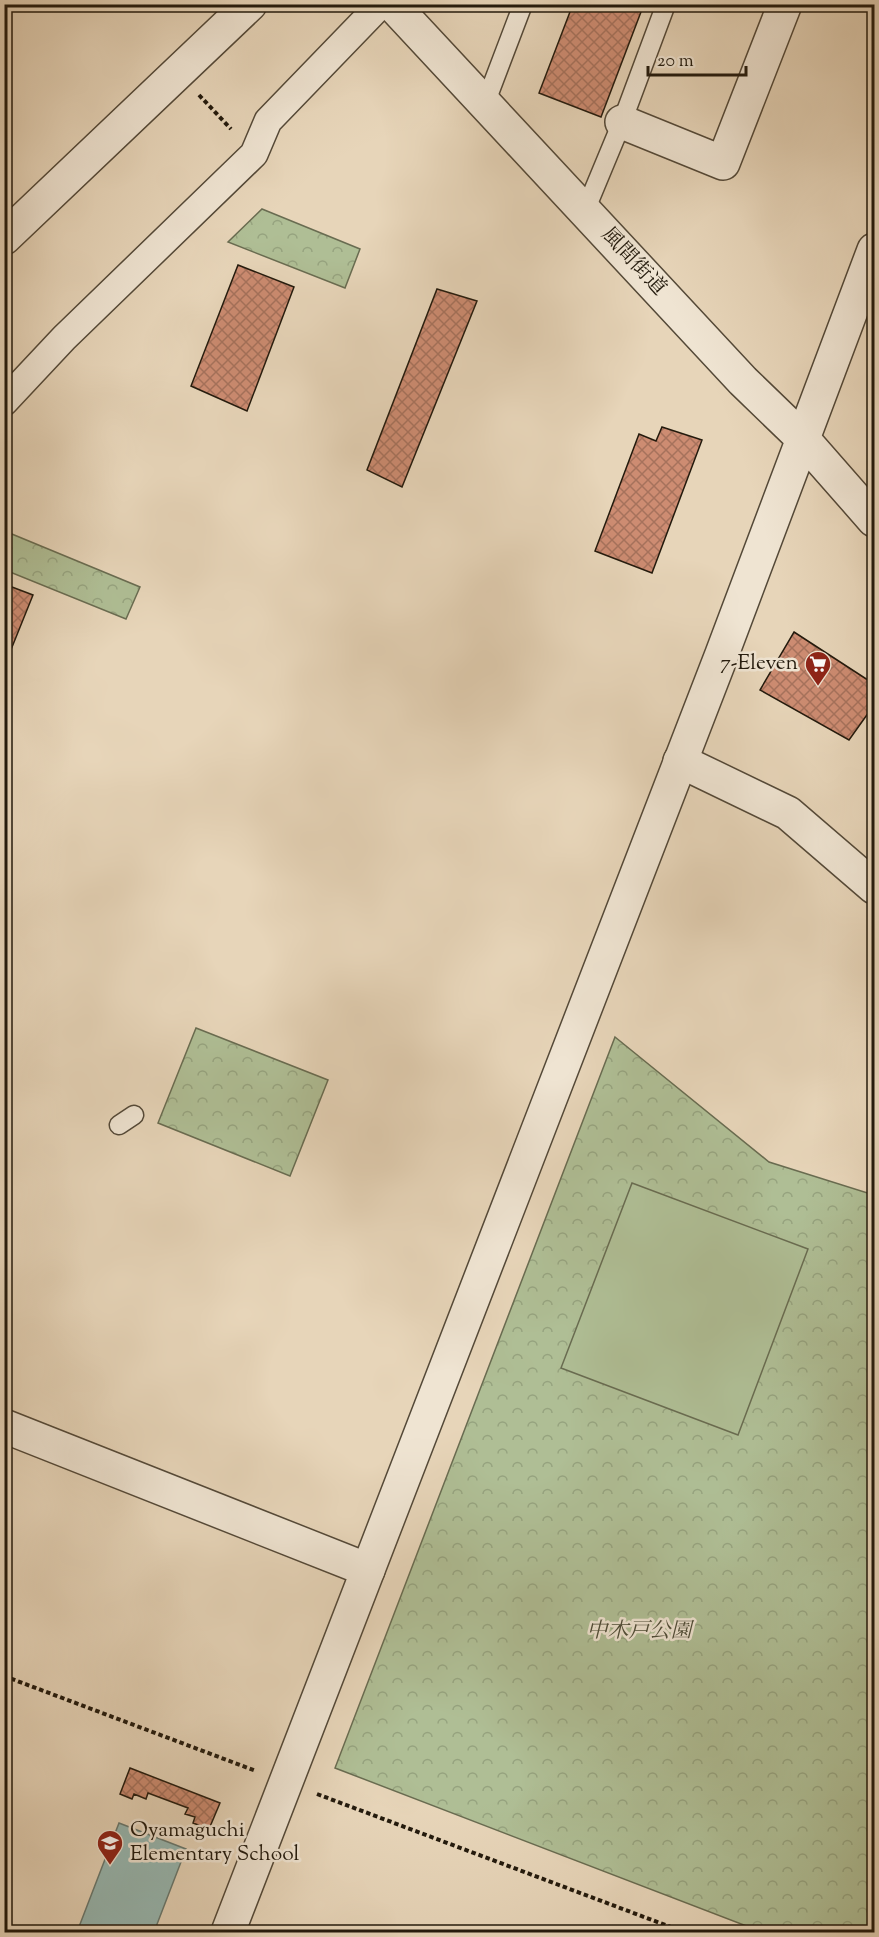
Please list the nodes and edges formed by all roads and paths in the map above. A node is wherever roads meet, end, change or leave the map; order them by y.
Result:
1 (250, 4) edge
2 (381, 4) edge
3 (392, 4) edge
4 (523, 4) edge
5 (666, 4) edge
6 (785, 4) edge
7 (178, 73) junction
8 (485, 104) junction
9 (622, 122) junction
10 (254, 154) junction
11 (585, 211) junction
12 (4, 238) edge
13 (874, 250) edge
14 (4, 402) edge
15 (802, 438) junction
16 (874, 520) edge
17 (680, 761) junction
18 (874, 887) edge
19 (4, 1426) edge
20 (368, 1570) junction
21 (4, 1676) edge
22 (286, 1783) junction
23 (228, 1932) edge
24 (684, 1932) edge

1 - 7 street
2 - 10 street
3 - 8 street, 風間街道
4 - 8 lane
5 - 9 lane
6 - 9 street
7 - 10 path
7 - 12 street
8 - 11 street, 風間街道
9 - 11 lane
10 - 14 street
11 - 15 street, 風間街道
13 - 15 street
15 - 16 street, 風間街道
15 - 17 street
17 - 18 street
17 - 20 street
19 - 20 street
20 - 22 street
21 - 22 path
22 - 23 street
22 - 24 path

